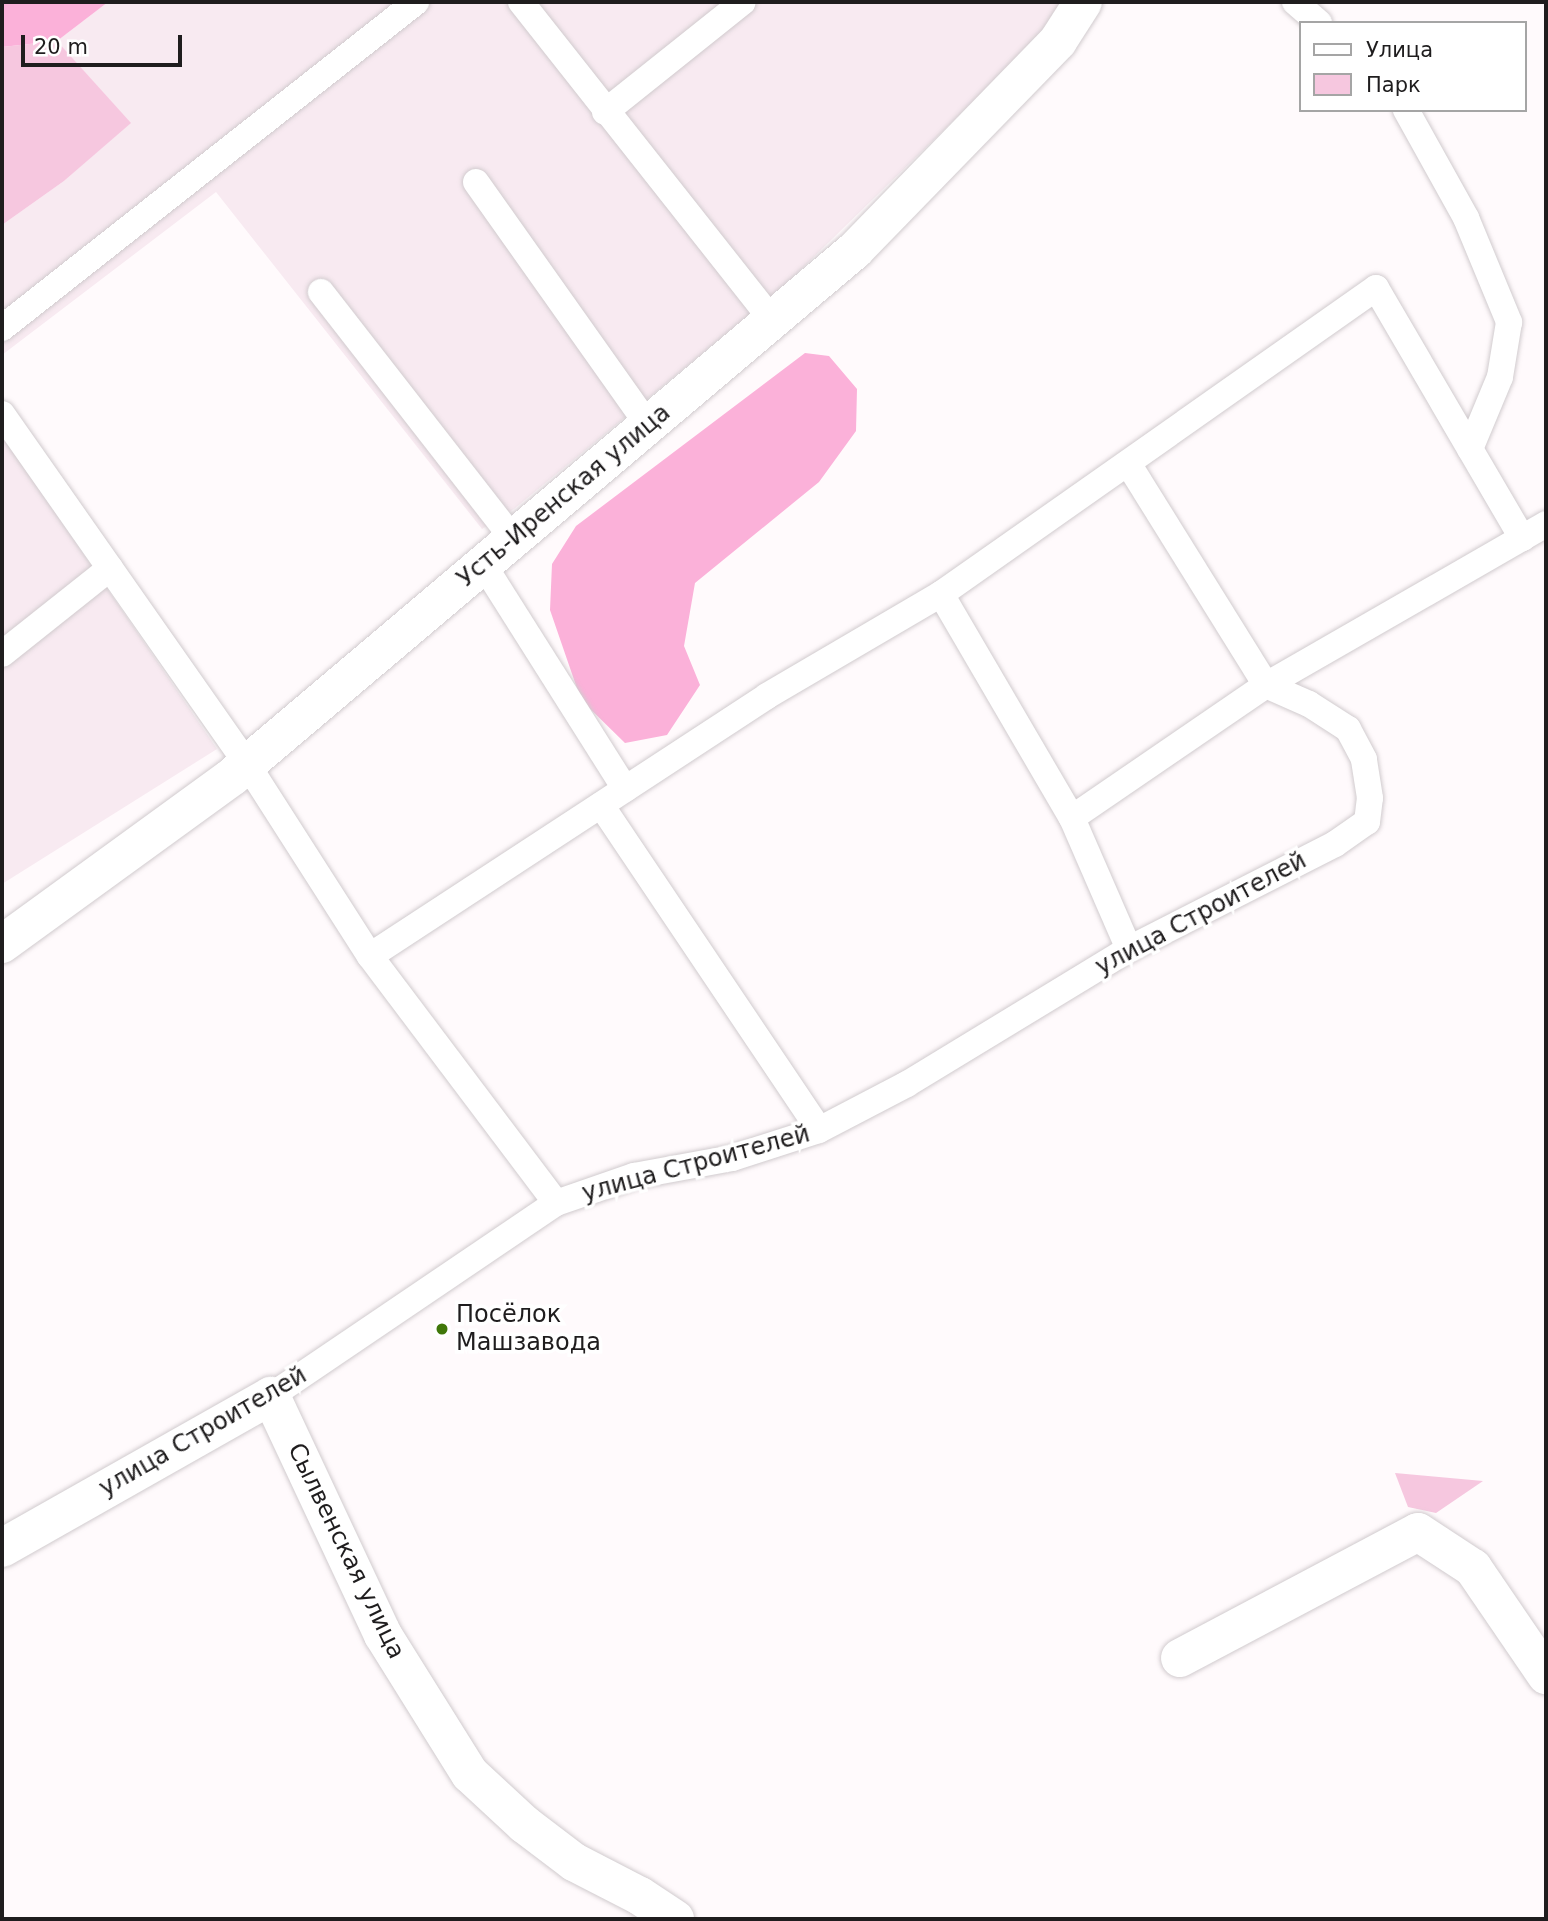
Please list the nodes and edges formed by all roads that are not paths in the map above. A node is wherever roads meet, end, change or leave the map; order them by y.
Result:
1 (416, 2) edge
2 (521, 2) edge
3 (743, 2) edge
4 (1083, 2) edge
5 (1295, 2) edge
6 (1318, 21) edge
7 (605, 112) junction
8 (1407, 112) edge
9 (476, 182) dead end
10 (321, 292) dead end
11 (772, 320) junction
12 (2, 328) edge
13 (648, 425) junction
14 (6, 428) edge
15 (1470, 449) junction
16 (1128, 463) junction
17 (1546, 524) edge
18 (1522, 538) junction
19 (513, 539) junction
20 (483, 564) junction
21 (110, 568) junction
22 (941, 594) junction
23 (2, 654) edge
24 (1266, 685) junction
25 (247, 764) junction
26 (625, 789) junction
27 (601, 805) junction
28 (1072, 818) junction
29 (2, 944) edge
30 (1129, 948) junction
31 (370, 956) junction
32 (819, 1130) junction
33 (556, 1203) junction
34 (271, 1396) junction
35 (2, 1548) edge
36 (1180, 1658) dead end
37 (1546, 1675) edge
38 (675, 1919) edge

1 - 12 lane
2 - 7 lane
3 - 7 lane
4 - 11 street, Усть-Иренская улица
5 - 6 lane
7 - 11 lane
8 - 15 lane
9 - 13 lane
10 - 19 lane
11 - 13 street, Усть-Иренская улица
13 - 19 street, Усть-Иренская улица
14 - 21 lane
15 - 16 lane
15 - 18 lane
16 - 22 lane
16 - 24 lane
17 - 18 lane
18 - 24 lane
19 - 20 street, Усть-Иренская улица
20 - 25 street, Усть-Иренская улица
20 - 26 lane
21 - 23 lane
21 - 25 lane
22 - 26 lane
22 - 28 lane
24 - 28 lane
24 - 30 lane, улица Строителей
25 - 29 street, Усть-Иренская улица
25 - 31 lane
26 - 27 lane
27 - 31 lane
27 - 32 lane
28 - 30 lane
30 - 32 lane, улица Строителей
31 - 33 lane
32 - 33 lane, улица Строителей
33 - 34 lane, улица Строителей
34 - 35 street, улица Строителей
34 - 38 street, Сылвенская улица
36 - 37 street

